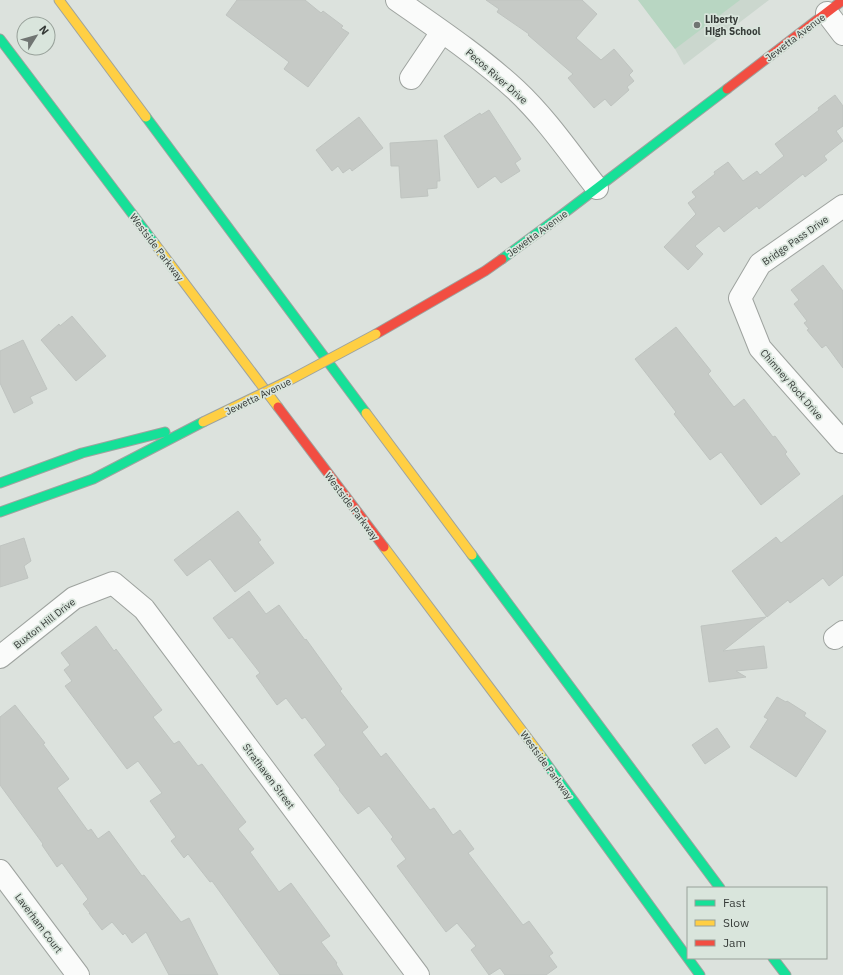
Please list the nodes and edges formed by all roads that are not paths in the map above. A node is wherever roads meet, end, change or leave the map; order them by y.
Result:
1 (59, 0) edge
2 (397, 0) edge
3 (835, 6) edge
4 (442, 32) junction
5 (843, 34) edge
6 (0, 39) edge
7 (411, 78) dead end
8 (597, 188) junction
9 (843, 206) edge
10 (740, 298) joint
11 (203, 422) junction
12 (843, 442) edge
13 (0, 482) edge
14 (0, 512) edge
15 (113, 583) joint
16 (0, 657) edge
17 (0, 871) edge
18 (719, 887) edge
19 (687, 957) edge
20 (688, 959) edge
21 (774, 959) edge
22 (78, 975) edge
23 (418, 975) edge
24 (700, 975) edge
25 (786, 975) edge

1 - 18 main road
2 - 4 street, Pecos River Drive
3 - 5 street
3 - 8 main road, Jewetta Avenue
4 - 7 street
4 - 8 street, Pecos River Drive
6 - 19 main road, Westside Parkway
8 - 11 main road, Jewetta Avenue, bridge
9 - 10 street, Bridge Pass Drive
10 - 12 street, Chimney Rock Drive
11 - 13 main road, Jewetta Avenue
11 - 14 main road, Jewetta Avenue
15 - 16 street, Buxton Hill Drive
15 - 23 street, Strathaven Street
17 - 22 street, Laverham Court
20 - 24 main road, Westside Parkway
21 - 25 main road

